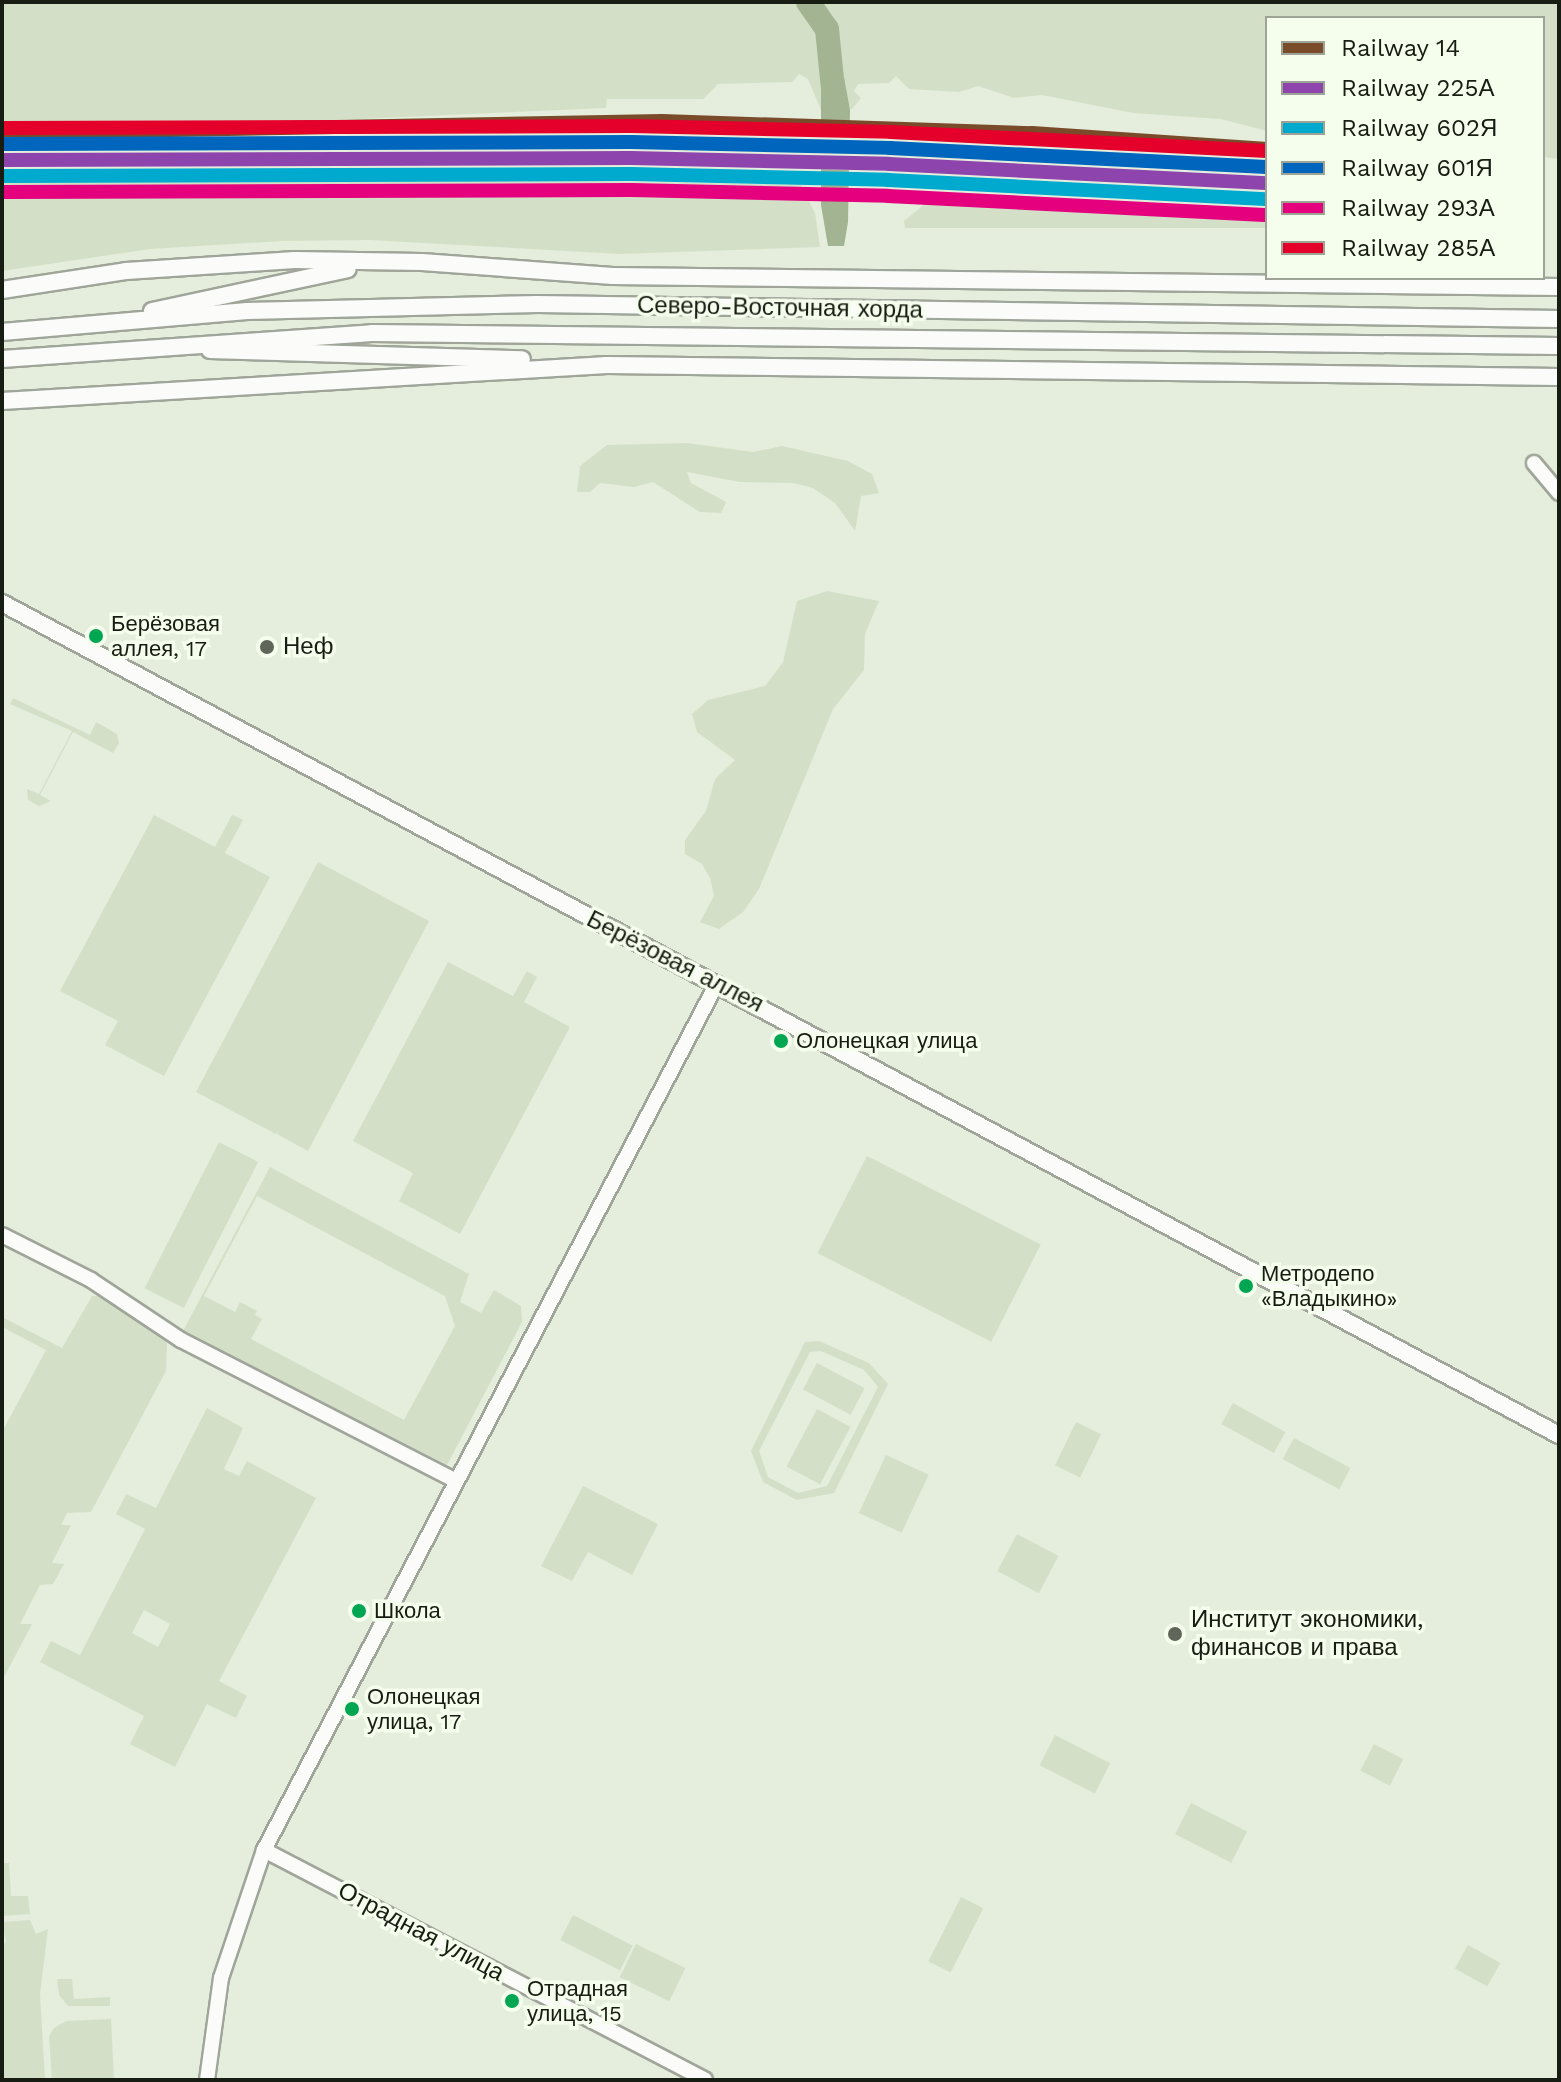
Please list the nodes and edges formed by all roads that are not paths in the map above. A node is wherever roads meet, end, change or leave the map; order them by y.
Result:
1 (422, 262) junction
2 (1559, 287) edge
3 (2, 290) edge
4 (1559, 319) edge
5 (101, 324) junction
6 (2, 332) edge
7 (1559, 346) edge
8 (136, 347) junction
9 (2, 359) edge
10 (607, 365) junction
11 (1559, 377) edge
12 (2, 401) edge
13 (1534, 463) dead end
14 (1559, 493) edge
15 (2, 603) edge
16 (717, 983) junction
17 (2, 1235) edge
18 (1559, 1435) edge
19 (456, 1481) junction
20 (264, 1850) junction
21 (207, 2080) edge
22 (705, 2080) edge

1 - 2 main road
1 - 3 main road
1 - 5 main road
4 - 5 main road, Северо-Восточная хорда
5 - 6 main road, Северо-Восточная хорда
7 - 8 main road, Северо-Восточная хорда
8 - 9 main road, Северо-Восточная хорда
8 - 10 main road
10 - 11 main road
10 - 12 main road
13 - 14 street
15 - 16 main road, Берёзовая аллея
16 - 18 main road, Берёзовая аллея
16 - 19 street
17 - 19 street
19 - 20 street
20 - 21 street
20 - 22 street, Отрадная улица

